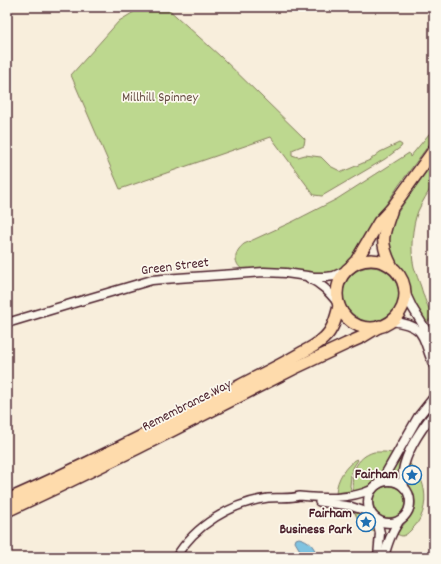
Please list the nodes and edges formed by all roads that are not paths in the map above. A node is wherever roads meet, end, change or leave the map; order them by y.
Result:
1 (434, 150) edge
2 (392, 208) junction
3 (392, 268) junction
4 (347, 269) junction
5 (303, 275) junction
6 (404, 290) junction
7 (338, 304) junction
8 (391, 321) junction
9 (7, 323) edge
10 (380, 326) junction
11 (434, 345) edge
12 (434, 366) edge
13 (434, 397) edge
14 (434, 413) edge
15 (375, 487) junction
16 (404, 487) junction
17 (296, 497) junction
18 (7, 500) edge
19 (7, 511) edge
20 (371, 513) junction
21 (377, 520) junction
22 (399, 521) junction
23 (176, 557) edge
24 (378, 557) edge
25 (384, 557) edge

1 - 2 highway
2 - 3 highway
2 - 4 highway
3 - 4 highway
3 - 6 highway
4 - 5 street, Green Street
4 - 7 highway
5 - 7 street, Green Street
5 - 9 street, Green Street
6 - 8 highway
6 - 11 street
7 - 10 highway
7 - 18 highway, Remembrance Way
8 - 10 highway
8 - 12 street
10 - 19 highway, Remembrance Way
13 - 15 street
14 - 16 street
15 - 16 street
15 - 17 street
15 - 20 street
16 - 22 street
17 - 20 street
17 - 23 street
20 - 21 street
21 - 22 street
21 - 24 street
22 - 25 street

